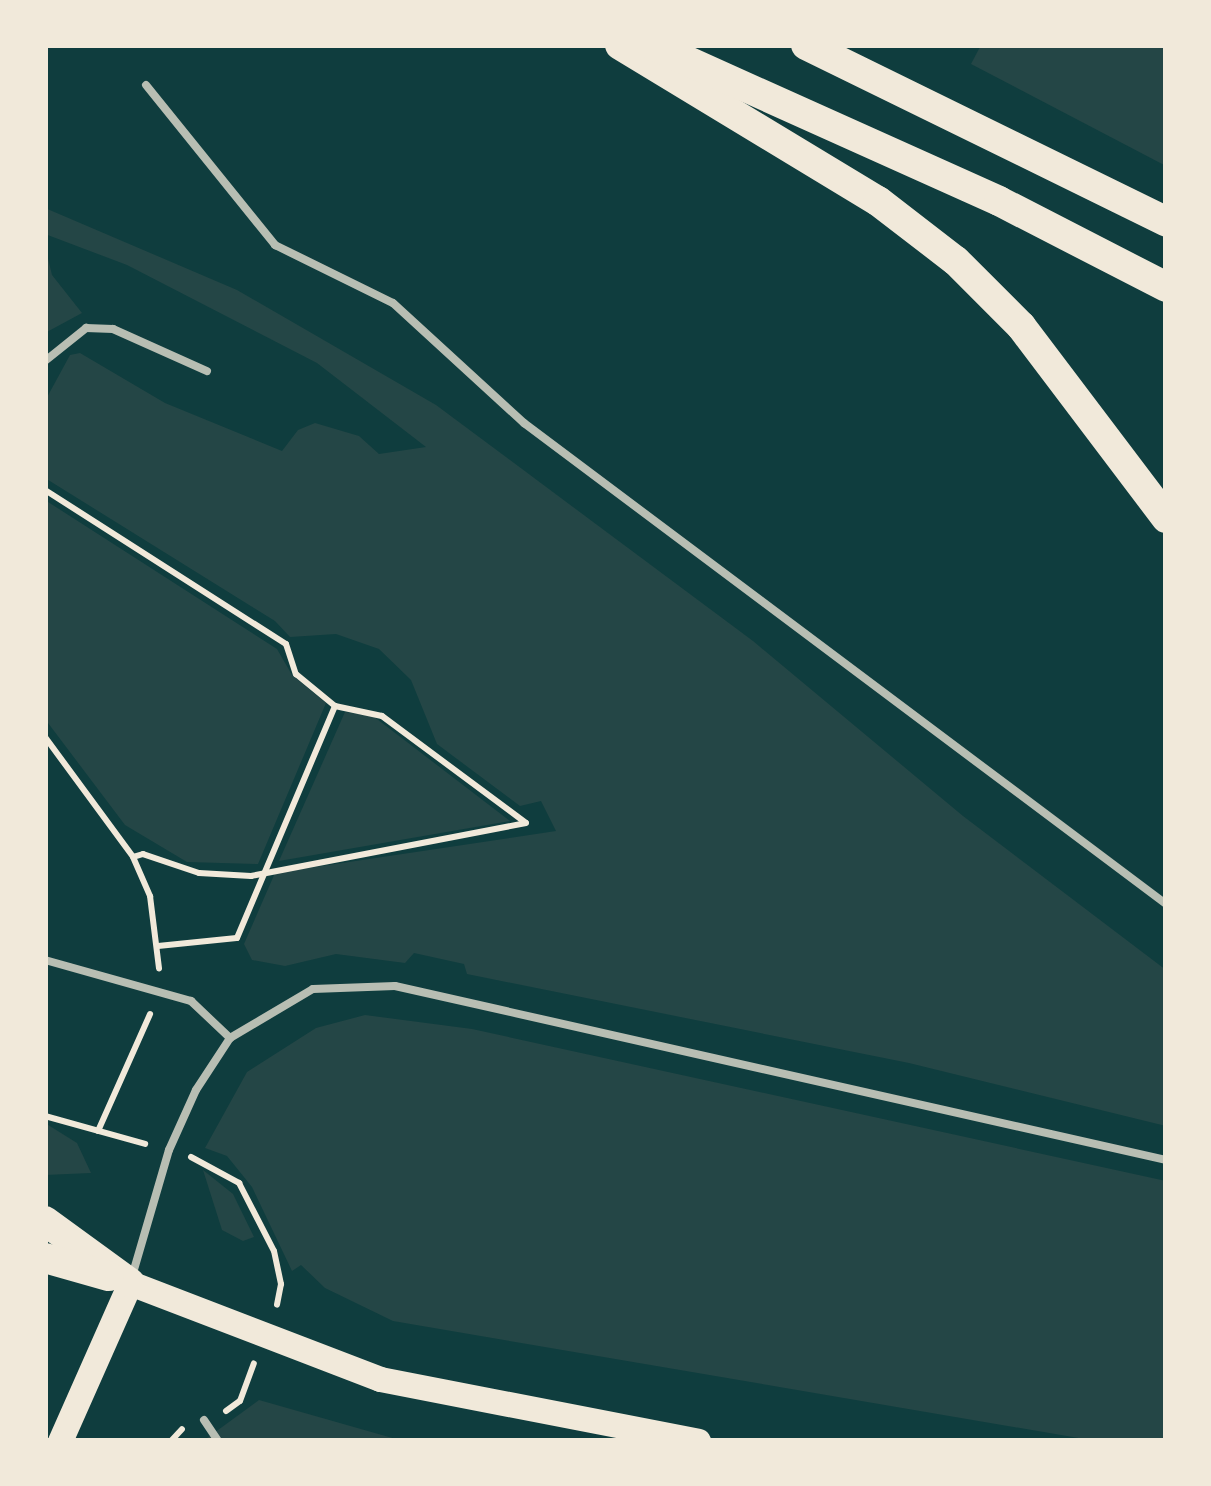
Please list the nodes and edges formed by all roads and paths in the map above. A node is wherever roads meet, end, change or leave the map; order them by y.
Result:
1 (620, 45) edge
2 (652, 45) edge
3 (806, 45) edge
4 (146, 85) dead end
5 (1166, 221) edge
6 (1166, 287) edge
7 (45, 361) edge
8 (207, 371) dead end
9 (45, 490) edge
10 (1166, 518) edge
11 (334, 706) junction
12 (45, 738) edge
13 (133, 857) junction
14 (266, 872) junction
15 (1166, 904) edge
16 (158, 946) junction
17 (45, 960) edge
18 (160, 988) junction
19 (230, 1038) junction
20 (45, 1116) edge
21 (98, 1131) junction
22 (169, 1150) junction
23 (1166, 1160) edge
24 (45, 1221) edge
25 (45, 1258) edge
26 (130, 1282) junction
27 (266, 1337) junction
28 (255, 1362) dead end
29 (204, 1420) dead end
30 (60, 1441) edge
31 (218, 1441) edge
32 (698, 1441) edge

1 - 10 highway
2 - 6 highway
3 - 5 highway
4 - 15 lane
7 - 8 lane
9 - 11 path
11 - 14 path
11 - 14 path
12 - 13 path
13 - 14 path
13 - 16 path
14 - 16 path
16 - 18 path
17 - 18 lane
18 - 19 lane
18 - 21 path
19 - 22 lane
19 - 23 lane
20 - 21 path
21 - 22 path
22 - 26 lane
22 - 27 path
24 - 26 highway
25 - 26 highway
26 - 27 main road
26 - 30 main road
27 - 28 path
27 - 32 main road
29 - 31 lane

